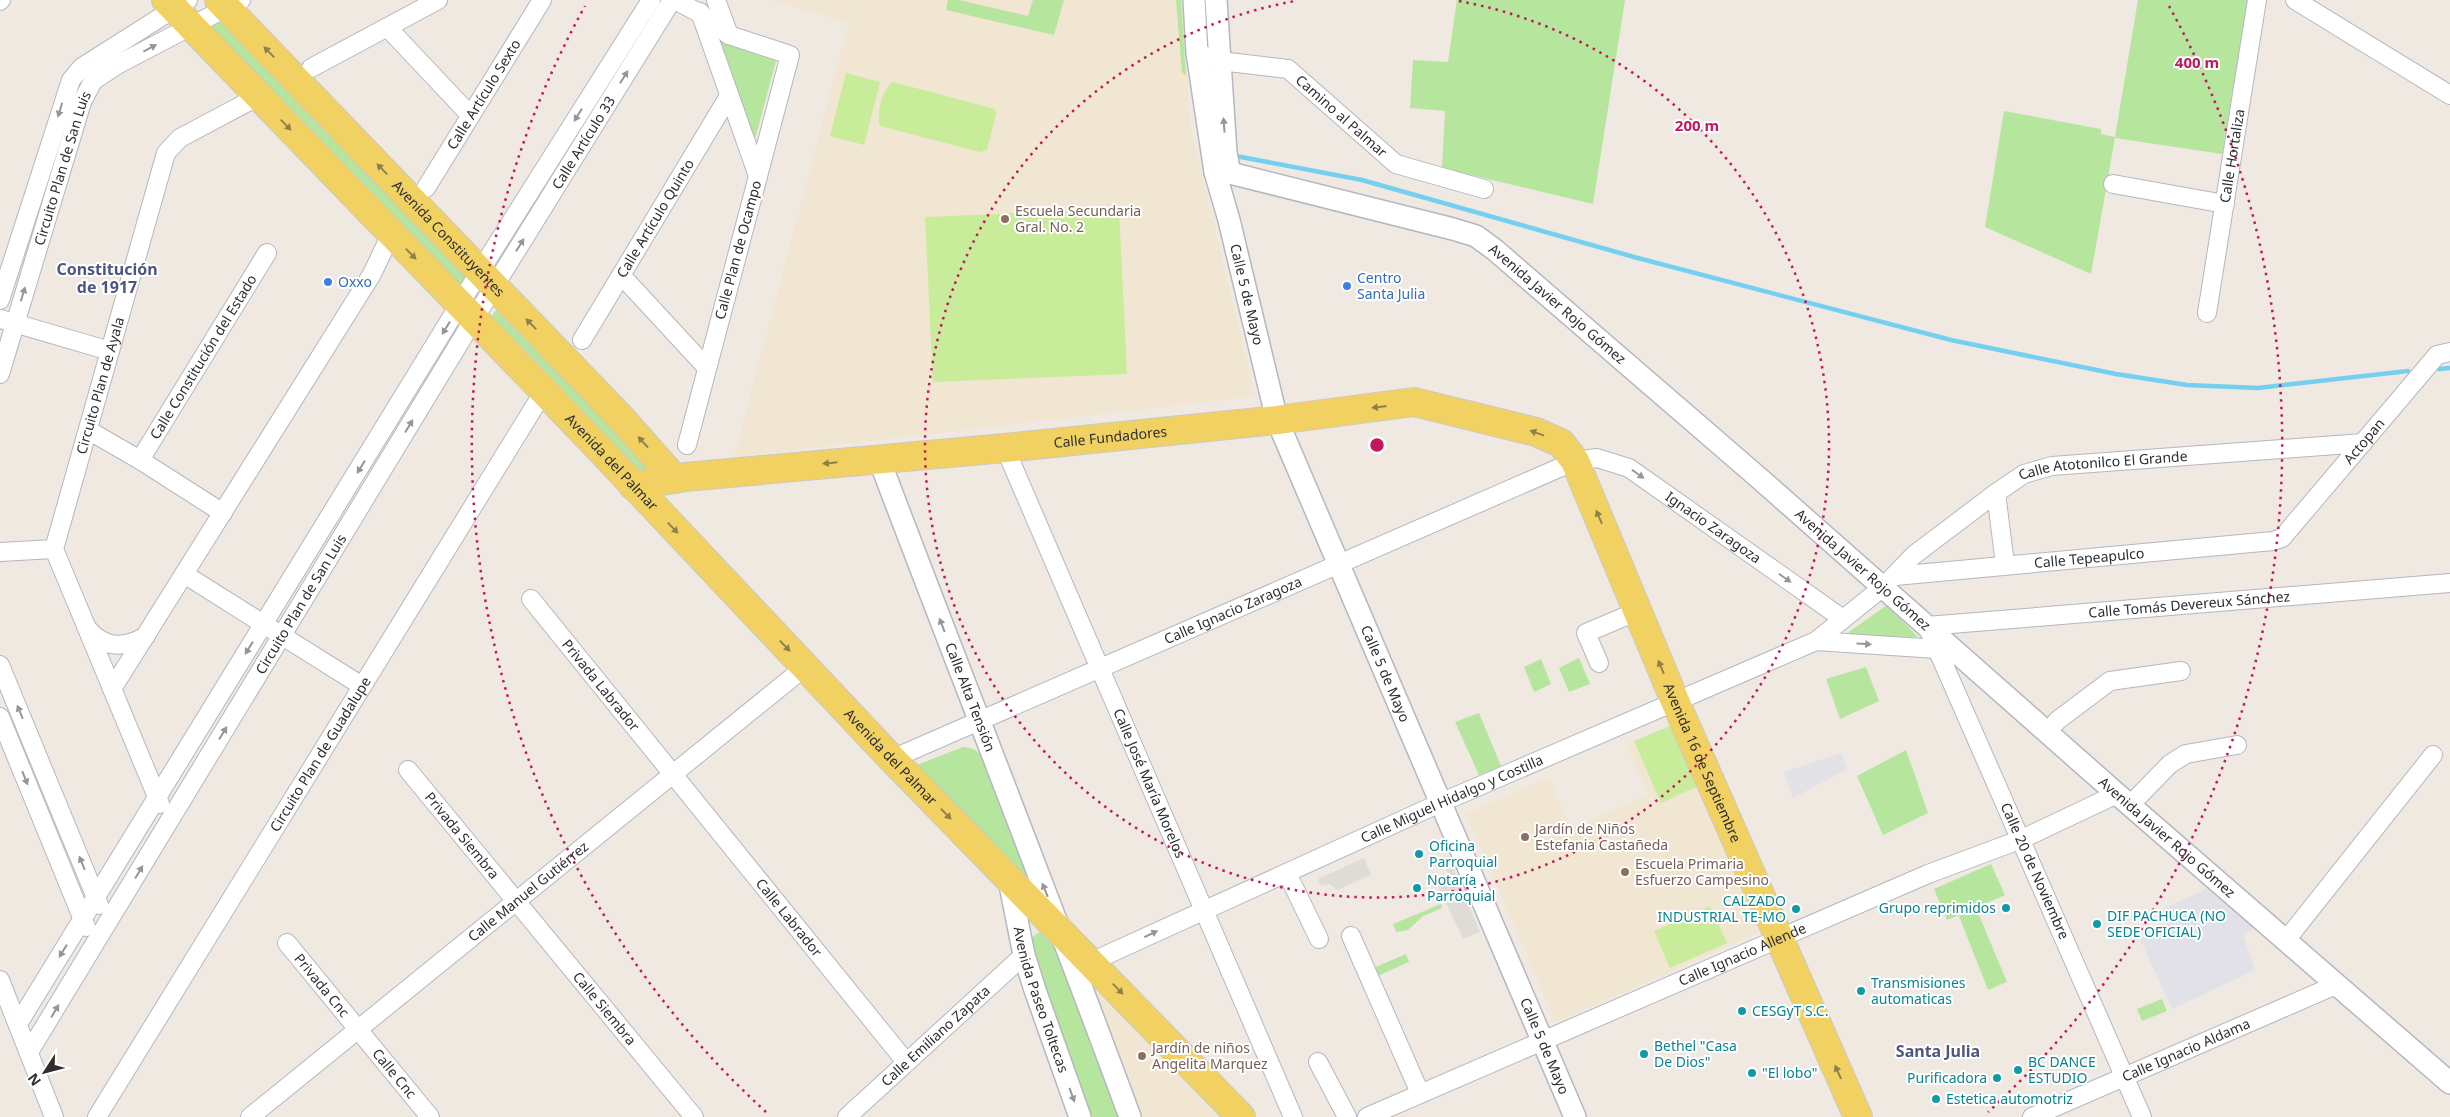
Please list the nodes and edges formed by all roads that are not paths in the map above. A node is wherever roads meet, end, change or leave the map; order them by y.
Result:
1 (438, 0) edge
2 (542, 0) edge
3 (651, 0) edge
4 (673, 0) edge
5 (716, 0) edge
6 (1194, 0) edge
7 (1216, 0) edge
8 (2257, 0) edge
9 (2295, 0) edge
10 (229, 3) edge
11 (698, 7) edge
12 (180, 9) edge
13 (388, 28) junction
14 (729, 35) junction
15 (1197, 53) junction
16 (112, 58) junction
17 (1220, 61) junction
18 (311, 68) dead end
19 (2450, 95) edge
20 (259, 96) junction
21 (729, 96) junction
22 (470, 116) junction
23 (1223, 172) junction
24 (758, 176) junction
25 (2113, 184) dead end
26 (426, 188) dead end
27 (1484, 190) dead end
28 (2225, 204) junction
29 (391, 234) junction
30 (267, 253) dead end
31 (621, 275) junction
32 (487, 279) junction
33 (0, 300) edge
34 (467, 312) junction
35 (2207, 312) dead end
36 (7, 321) edge
37 (582, 340) dead end
38 (110, 351) junction
39 (2450, 352) edge
40 (707, 368) junction
41 (0, 374) edge
42 (544, 391) junction
43 (1277, 420) junction
44 (88, 430) junction
45 (2363, 443) junction
46 (687, 445) dead end
47 (1005, 448) junction
48 (879, 458) junction
49 (140, 460) junction
50 (1575, 461) junction
51 (675, 478) junction
52 (633, 486) junction
53 (1996, 493) junction
54 (222, 513) junction
55 (2282, 538) joint
56 (54, 549) junction
57 (0, 552) edge
58 (2005, 564) junction
59 (1338, 566) junction
60 (184, 574) junction
61 (1889, 581) junction
62 (2450, 583) edge
63 (531, 599) dead end
64 (1638, 611) junction
65 (1843, 619) junction
66 (264, 624) junction
67 (1927, 626) junction
68 (87, 628) junction
69 (146, 636) junction
70 (282, 636) junction
71 (1816, 641) junction
72 (1937, 649) junction
73 (1599, 663) dead end
74 (0, 665) edge
75 (805, 667) junction
76 (1101, 669) junction
77 (2181, 671) dead end
78 (362, 686) junction
79 (112, 689) junction
80 (1675, 700) junction
81 (0, 717) edge
82 (978, 720) junction
83 (2047, 732) junction
84 (2237, 745) dead end
85 (2433, 754) dead end
86 (892, 759) junction
87 (408, 770) dead end
88 (671, 773) junction
89 (157, 797) junction
90 (2124, 800) junction
91 (1440, 803) junction
92 (168, 824) junction
93 (2022, 839) junction
94 (1287, 873) junction
95 (1010, 880) junction
96 (96, 898) junction
97 (515, 900) junction
98 (1204, 910) junction
99 (83, 918) junction
100 (107, 924) junction
101 (1063, 936) junction
102 (1351, 936) dead end
103 (2286, 939) junction
104 (1319, 940) dead end
105 (1779, 940) junction
106 (287, 943) dead end
107 (94, 946) junction
108 (1024, 955) junction
109 (1091, 962) junction
110 (0, 980) edge
111 (2338, 984) junction
112 (18, 1024) junction
113 (358, 1029) junction
114 (1542, 1042) junction
115 (29, 1052) junction
116 (906, 1062) junction
117 (1318, 1062) dead end
118 (2125, 1077) junction
119 (2450, 1083) edge
120 (1420, 1093) junction
121 (54, 1117) edge
122 (97, 1117) edge
123 (250, 1117) edge
124 (430, 1117) edge
125 (694, 1117) edge
126 (847, 1117) edge
127 (1080, 1117) edge
128 (1130, 1117) edge
129 (1241, 1117) edge
130 (1293, 1117) edge
131 (1347, 1117) edge
132 (1367, 1117) edge
133 (1575, 1117) edge
134 (1858, 1117) edge
135 (2032, 1117) edge
136 (2142, 1117) edge

1 - 13 street
2 - 22 street, Calle Artículo Sexto
3 -> 32 street, Calle Artículo 33
4 - 11 street
32 -> 4 street, Calle Artículo 33
5 - 14 street
6 - 15 street, Calle 5 de Mayo
7 - 17 street, Calle 5 de Mayo
8 - 28 street, Calle Hortaliza
9 - 19 street
10 - 12 street, Circuito Plan de San Luis
32 -> 10 main road, Avenida Constituyentes
11 - 14 street
11 - 21 street
12 - 16 street, Circuito Plan de San Luis
16 -> 12 street, Circuito Plan de San Luis
12 - 20 main road
13 - 18 street
13 - 22 street
14 - 24 street, Calle Plan de Ocampo
15 - 17 street, Camino al Palmar
15 - 23 street, Calle 5 de Mayo
16 -> 33 street, Circuito Plan de San Luis
36 -> 16 street, Circuito Plan de San Luis
23 -> 17 street, Calle 5 de Mayo
17 - 27 street, Camino al Palmar
20 -> 29 main road
20 - 38 street, Circuito Plan de Ayala
21 - 24 street
21 - 31 street, Calle Artículo Quinto
22 - 26 street, Calle Artículo Sexto
23 - 43 street, Calle 5 de Mayo
23 - 61 street, Avenida Javier Rojo Gómez
24 - 40 street, Calle Plan de Ocampo
25 - 28 street
28 - 35 street, Calle Hortaliza
29 -> 34 main road
29 - 54 street
30 - 49 street, Calle Constitución del Estado
31 - 37 street, Calle Artículo Quinto
31 - 40 street
32 - 34 street, Circuito Plan de San Luis
51 -> 32 main road, Avenida Constituyentes
34 - 42 main road
34 -> 66 street, Circuito Plan de San Luis
70 -> 34 street, Circuito Plan de San Luis
36 - 38 street
36 - 41 street, Circuito Plan de San Luis
38 - 44 street, Circuito Plan de Ayala
39 - 45 street, Actopan
40 - 46 street, Calle Plan de Ocampo
42 - 52 main road, Avenida del Palmar
42 - 78 street, Circuito Plan de Guadalupe
43 - 47 main road, Calle Fundadores
50 -> 43 main road, Calle Fundadores
43 - 59 street, Calle 5 de Mayo
44 - 49 street
44 - 56 street, Circuito Plan de Ayala
45 - 53 street, Calle Atotonilco El Grande
45 - 55 street, Actopan
47 - 48 main road, Calle Fundadores
47 - 76 street, Calle José María Morelos
48 -> 51 main road, Calle Fundadores
82 -> 48 street, Calle Alta Tensión
49 - 54 street
50 - 59 street, Calle Ignacio Zaragoza
64 -> 50 main road, Avenida 16 de Septiembre
50 -> 65 street, Ignacio Zaragoza
51 - 52 main road, Calle Fundadores
52 -> 75 main road, Avenida del Palmar
53 - 58 street
53 - 61 street, Calle Atotonilco El Grande
54 - 60 street
55 - 58 street, Calle Tepeapulco
56 - 57 street
56 - 68 street
58 - 61 street, Calle Tepeapulco
59 - 76 street, Calle Ignacio Zaragoza
59 - 91 street, Calle 5 de Mayo
60 - 66 street
60 - 69 street
61 - 65 street, Calle Miguel Hidalgo y Costilla
61 - 67 street, Avenida Javier Rojo Gómez
62 - 67 street, Calle Tomás Devereux Sánchez
63 - 88 street, Privada Labrador
64 - 73 street
80 -> 64 main road, Avenida 16 de Septiembre
65 - 71 street, Calle Miguel Hidalgo y Costilla
66 - 70 street
66 -> 89 street, Circuito Plan de San Luis
67 - 72 street, Calle 20 de Noviembre
67 - 83 street, Avenida Javier Rojo Gómez
68 - 69 street
68 - 79 street
69 - 79 street
70 - 78 street
92 -> 70 street, Circuito Plan de San Luis
71 -> 72 street, Calle Miguel Hidalgo y Costilla
71 - 80 street, Calle Miguel Hidalgo y Costilla
72 - 93 street, Calle 20 de Noviembre
96 -> 74 street
75 - 86 main road, Avenida del Palmar
75 - 88 street, Calle Manuel Gutiérrez
76 - 82 street, Calle Ignacio Zaragoza
76 - 98 street, Calle José María Morelos
77 - 83 street
78 - 122 street, Circuito Plan de Guadalupe
79 - 89 street
80 - 91 street, Calle Miguel Hidalgo y Costilla
80 - 105 main road, Avenida 16 de Septiembre
81 -> 99 street
82 - 86 street, Calle Ignacio Zaragoza
101 -> 82 street, Calle Alta Tensión
83 - 90 street, Avenida Javier Rojo Gómez
84 - 90 street
85 - 103 street
86 -> 95 main road, Avenida del Palmar
87 - 97 street, Privada Siembra
88 - 97 street, Calle Manuel Gutiérrez
88 - 116 street, Calle Labrador
89 - 92 street
89 - 96 street, Circuito Plan de San Luis
90 - 93 street, Calle Ignacio Allende
90 - 103 street, Avenida Javier Rojo Gómez
91 - 94 street, Calle Miguel Hidalgo y Costilla
91 - 114 street, Calle 5 de Mayo
100 -> 92 street, Circuito Plan de San Luis
93 - 105 street, Calle Ignacio Allende
93 - 118 street, Calle 20 de Noviembre
94 - 98 street, Calle Miguel Hidalgo y Costilla
94 - 104 street
95 - 101 main road, Avenida del Palmar
95 - 108 street, Avenida Paseo Toltecas
96 - 99 street, Circuito Plan de San Luis
96 - 100 street
97 - 113 street, Calle Manuel Gutiérrez
97 - 125 street, Calle Siembra
109 -> 98 street, Calle Miguel Hidalgo y Costilla
98 - 130 street, Calle José María Morelos
99 - 107 street
99 -> 112 street, Circuito Plan de San Luis
100 - 107 street, Circuito Plan de San Luis
101 - 109 main road, Avenida del Palmar
101 - 128 street
102 - 120 street
103 - 111 street, Avenida Javier Rojo Gómez
105 - 114 street, Calle Ignacio Allende
134 -> 105 main road, Avenida 16 de Septiembre
106 - 113 street, Privada Cnc
115 -> 107 street, Circuito Plan de San Luis
108 - 116 street, Calle Emiliano Zapata
108 -> 127 street, Avenida Paseo Toltecas
109 -> 129 main road, Avenida del Palmar
110 - 112 street
111 - 118 street, Calle Ignacio Aldama
111 - 119 street, Avenida Javier Rojo Gómez
112 - 115 street
113 - 123 street, Calle Manuel Gutiérrez
113 - 124 street, Calle Cnc
114 - 120 street, Calle Ignacio Allende
114 - 133 street, Calle 5 de Mayo
115 - 121 street
116 - 126 street, Calle Emiliano Zapata
117 - 131 street
118 - 135 street, Calle Ignacio Aldama
118 - 136 street, Calle 20 de Noviembre
120 - 132 street, Calle Ignacio Allende

